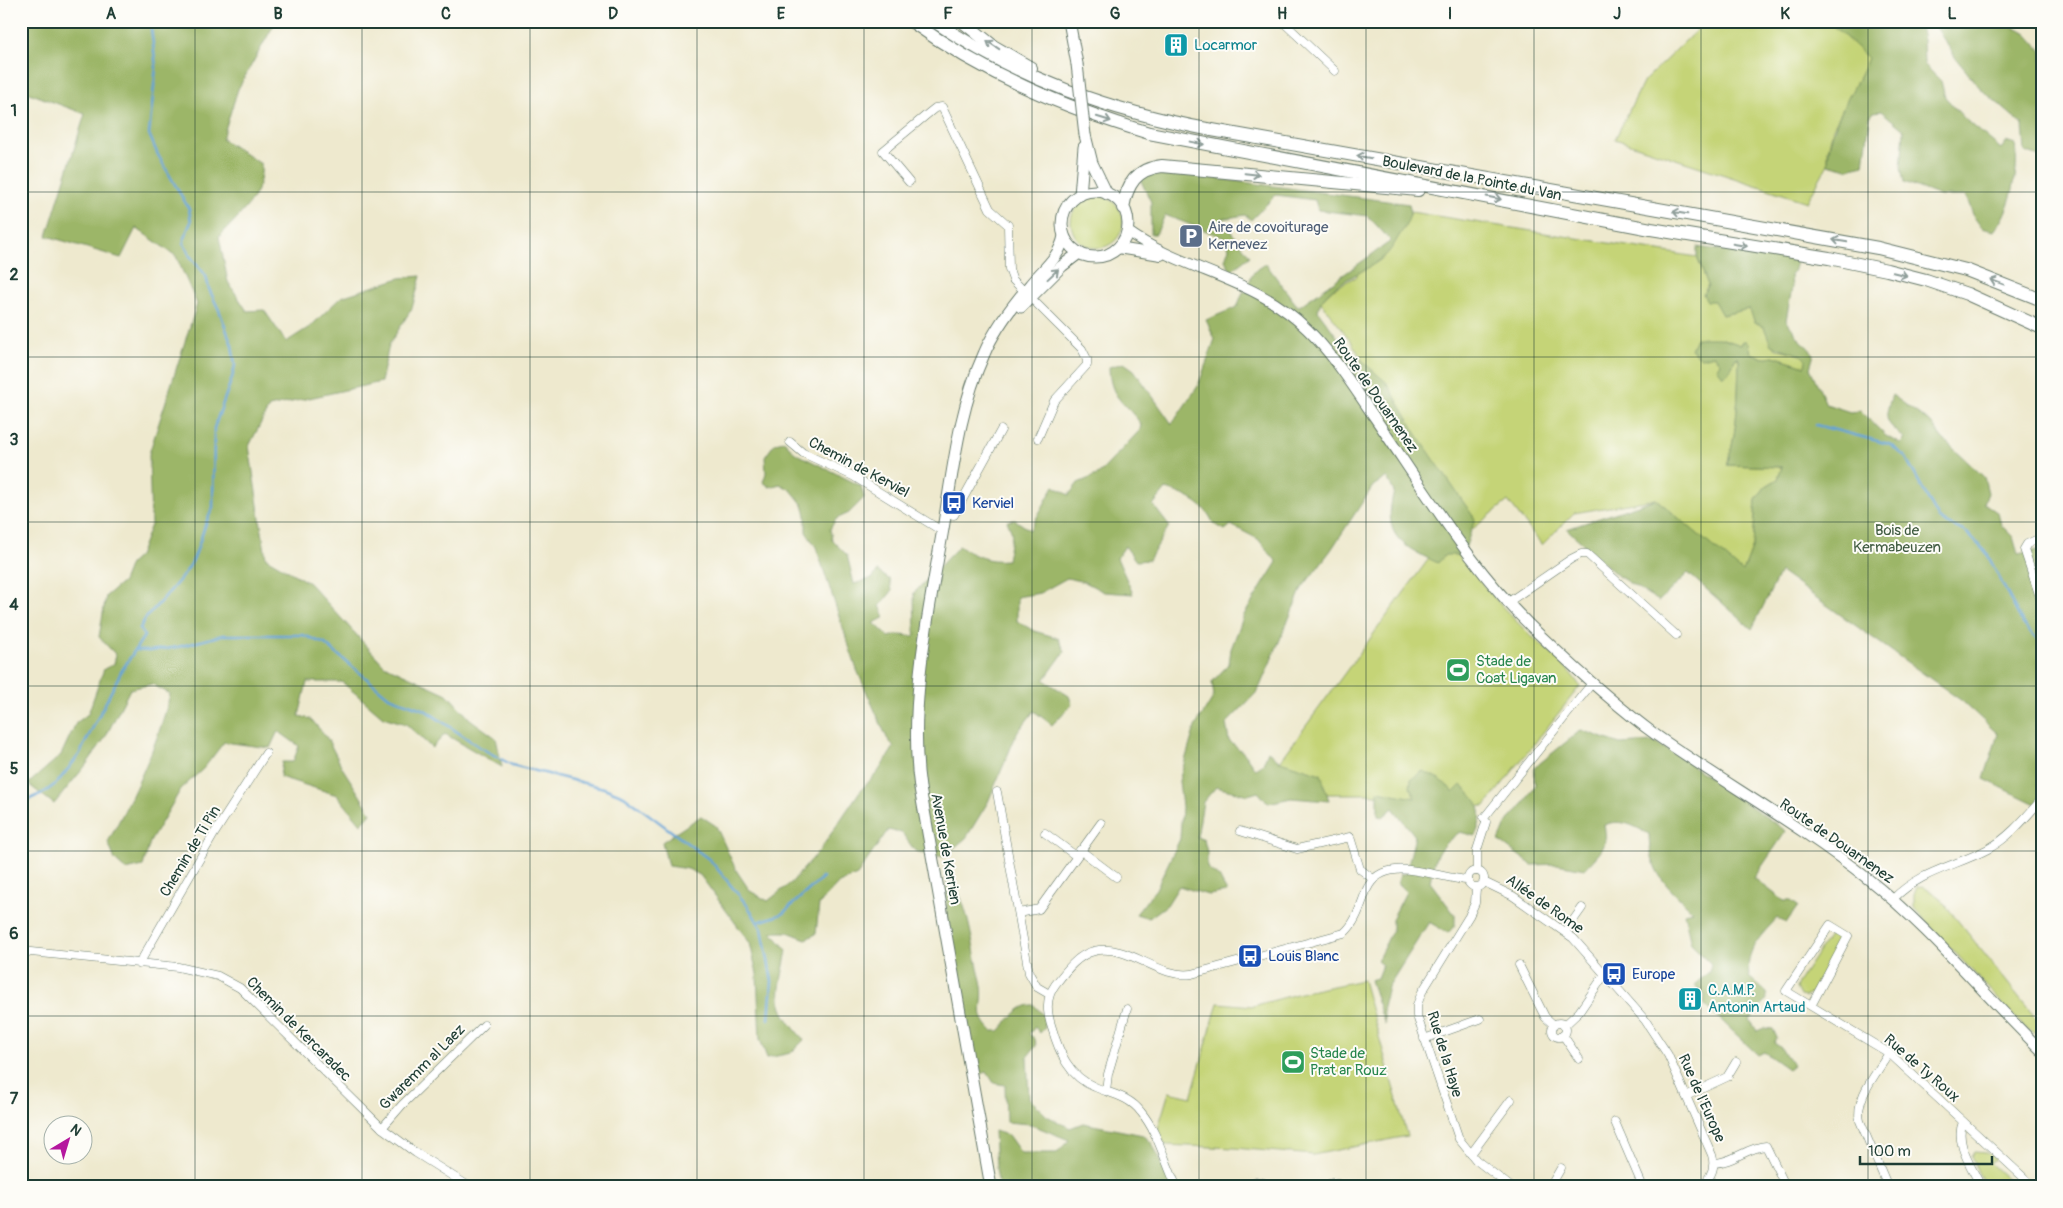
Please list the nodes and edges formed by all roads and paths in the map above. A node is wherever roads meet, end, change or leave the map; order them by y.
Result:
1 (911, 21) edge
2 (934, 21) edge
3 (962, 21) edge
4 (1063, 21) edge
5 (1069, 21) edge
6 (1282, 21) edge
7 (1071, 36) junction
8 (1335, 71) dead end
9 (1131, 113) junction
10 (1085, 135) junction
11 (909, 182) dead end
12 (1464, 192) junction
13 (1107, 194) junction
14 (1080, 195) junction
15 (1123, 208) junction
16 (1127, 231) junction
17 (1064, 236) junction
18 (1118, 248) junction
19 (1079, 253) junction
20 (1174, 257) junction
21 (1027, 295) junction
22 (2042, 300) edge
23 (2042, 328) edge
24 (1001, 430) dead end
25 (1038, 438) dead end
26 (790, 442) dead end
27 (945, 514) junction
28 (942, 531) junction
29 (2038, 539) dead end
30 (1508, 603) junction
31 (2042, 603) edge
32 (1676, 635) dead end
33 (2042, 650) edge
34 (2042, 659) edge
35 (1593, 682) junction
36 (266, 753) dead end
37 (997, 792) dead end
38 (2042, 799) edge
39 (1101, 823) dead end
40 (1240, 830) dead end
41 (1045, 833) dead end
42 (1078, 853) junction
43 (1477, 871) junction
44 (1116, 877) dead end
45 (1373, 879) junction
46 (1468, 880) junction
47 (1484, 882) junction
48 (1476, 888) junction
49 (1893, 899) junction
50 (1582, 908) dead end
51 (1019, 913) junction
52 (1565, 932) junction
53 (21, 951) edge
54 (140, 964) junction
55 (1518, 964) dead end
56 (1605, 974) junction
57 (1050, 994) junction
58 (1810, 1006) junction
59 (1127, 1009) dead end
60 (1480, 1019) dead end
61 (1554, 1025) junction
62 (484, 1026) dead end
63 (1564, 1026) junction
64 (1563, 1035) junction
65 (1424, 1039) junction
66 (1663, 1046) joint
67 (2042, 1051) edge
68 (1889, 1053) junction
69 (1579, 1058) dead end
70 (1736, 1062) dead end
71 (1106, 1091) junction
72 (1686, 1096) junction
73 (1511, 1100) dead end
74 (1614, 1122) dead end
75 (1963, 1122) junction
76 (382, 1128) junction
77 (1470, 1154) junction
78 (1714, 1163) junction
79 (1561, 1168) dead end
80 (470, 1187) edge
81 (991, 1187) edge
82 (1176, 1187) edge
83 (1246, 1187) edge
84 (1279, 1187) edge
85 (1322, 1187) edge
86 (1353, 1187) edge
87 (1511, 1187) edge
88 (1550, 1187) edge
89 (1643, 1187) edge
90 (1700, 1187) edge
91 (1786, 1187) edge
92 (1888, 1187) edge
93 (1981, 1187) edge
94 (2034, 1187) edge

1 -> 12 highway, Boulevard de la Pointe du Van
2 - 9 highway, Boulevard de la Pointe du Van
9 -> 3 highway
4 - 7 main road
5 - 7 main road
6 - 8 street
7 - 10 main road, bridge
22 -> 9 highway, Boulevard de la Pointe du Van
10 - 13 main road
10 - 14 main road
11 - 21 street
15 -> 12 highway
12 -> 23 highway, Boulevard de la Pointe du Van
13 - 14 main road
13 - 15 main road
14 - 17 main road
15 - 16 main road
16 - 18 main road
16 - 20 main road, Route de Douarnenez
17 - 19 main road
17 - 21 main road, Avenue de Kerrien
18 - 19 main road
18 - 20 main road, Route de Douarnenez
21 -> 19 main road, Avenue de Kerrien
20 - 30 main road, Route de Douarnenez
21 - 25 street
21 - 27 main road, Avenue de Kerrien
24 - 27 street
26 - 28 street, Chemin de Kerviel
27 - 28 main road, Avenue de Kerrien
28 - 81 main road, Avenue de Kerrien
29 - 31 street
30 - 32 street
30 - 35 main road, Route de Douarnenez
33 - 34 street
35 - 43 street
35 - 49 main road, Route de Douarnenez
36 - 54 street, Chemin de Ti Pin
37 - 51 street
38 - 49 street
39 - 42 street
40 - 45 street
41 - 42 street
42 - 44 street
42 - 51 street
43 - 46 street
43 - 47 street
45 - 46 street
45 - 57 street
46 - 48 street
47 - 48 street
47 - 52 street, Allée de Rome
48 - 65 street, Rue de la Haye
49 - 67 main road, Route de Douarnenez
50 - 52 street
51 - 57 street
52 - 56 street, Allée de Rome
53 - 54 street, Chemin de Kercaradec
54 - 76 street, Chemin de Kercaradec
55 - 61 street
56 - 63 street
56 - 66 street, Allée de Rome
57 - 71 street
58 - 58 street, Rue de Ty Roux
58 - 68 street, Rue de Ty Roux
59 - 71 street
60 - 65 street
61 - 63 street
61 - 64 street
62 - 76 street, Gwaremm al Laez
63 - 64 street
64 - 69 street
65 - 77 street, Rue de la Haye
66 - 72 street, Rue de l'Europe
68 - 75 street, Rue de Ty Roux
68 - 92 street
70 - 72 street
71 - 82 street
72 - 78 street, Rue de l'Europe
73 - 77 street
74 - 89 street
75 - 93 street, Rue de Ty Roux
75 - 94 street, Rue de Ty Roux
76 - 80 street, Chemin de Kercaradec
77 - 87 street, Rue de la Haye
78 - 90 street, Rue de l'Europe
78 - 91 street
79 - 88 street
83 - 84 street
85 - 86 street

